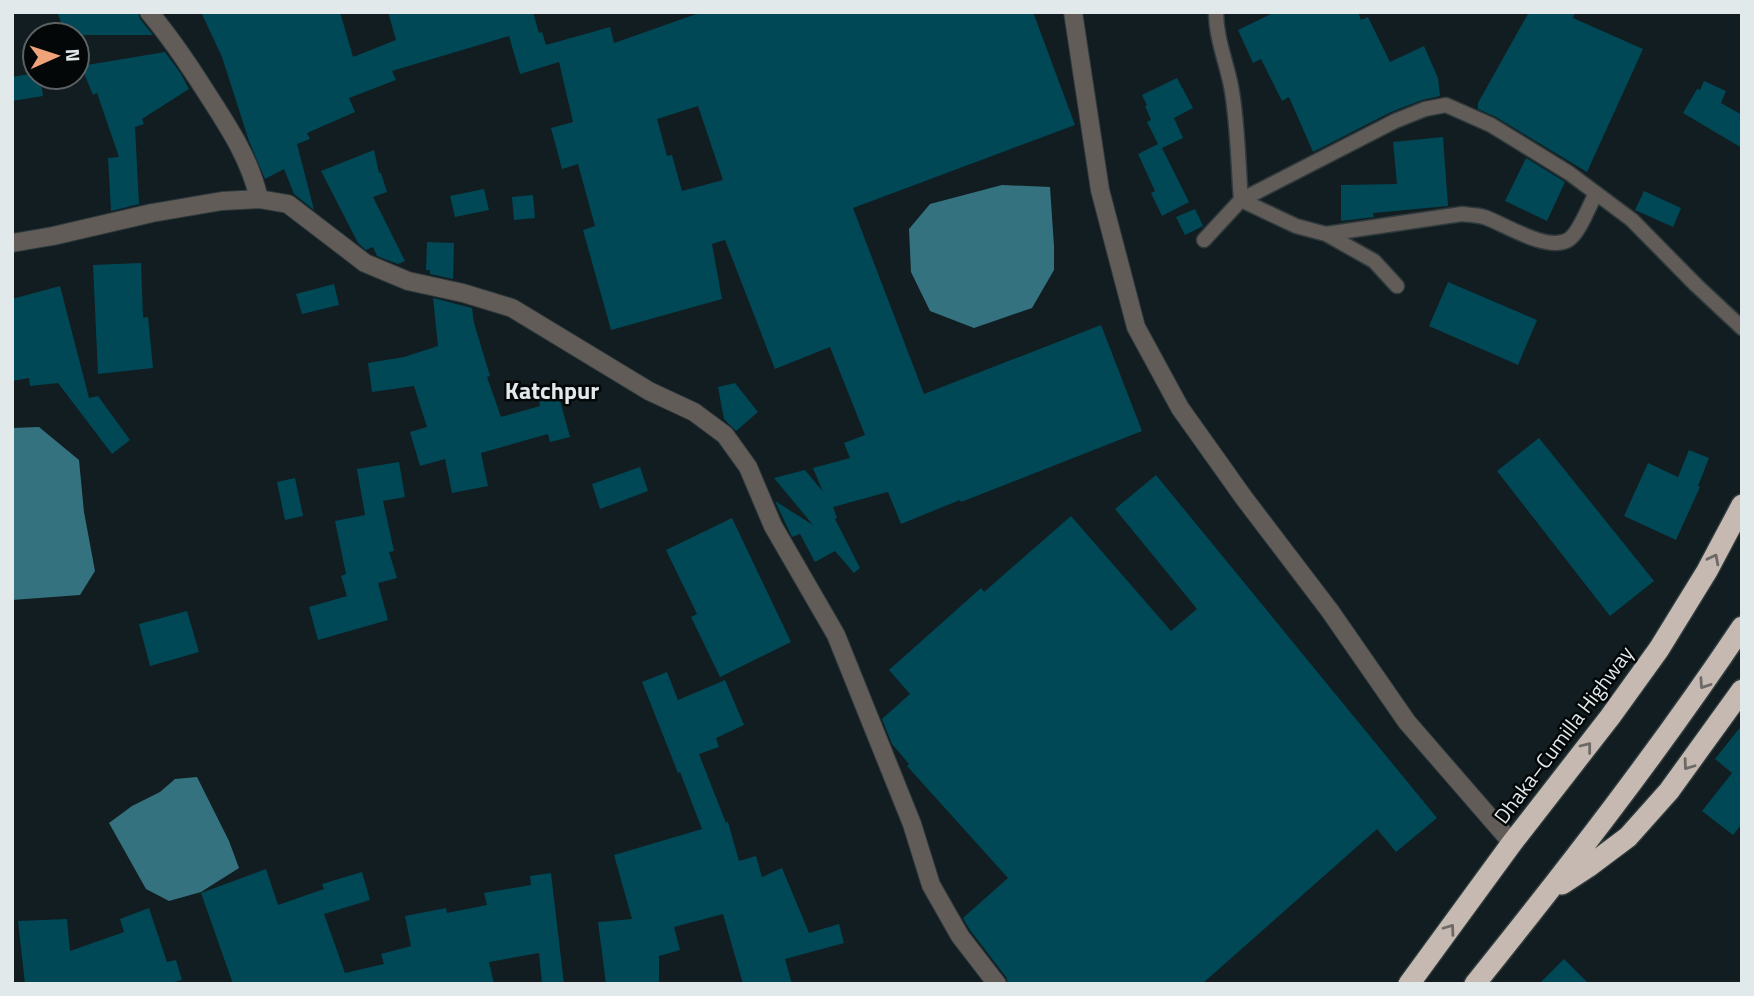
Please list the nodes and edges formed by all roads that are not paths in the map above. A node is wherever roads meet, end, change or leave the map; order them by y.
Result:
1 (149, 12) edge
2 (1073, 12) edge
3 (1216, 12) edge
4 (1596, 193) junction
5 (259, 199) junction
6 (1241, 200) junction
7 (1326, 234) junction
8 (1204, 240) dead end
9 (12, 243) edge
10 (1397, 286) dead end
11 (1742, 328) edge
12 (1742, 505) edge
13 (1742, 627) edge
14 (1742, 690) edge
15 (1512, 844) junction
16 (1550, 891) junction
17 (997, 984) edge
18 (1409, 984) edge
19 (1475, 984) edge

1 - 5 street
2 - 15 street
3 - 6 lane
4 - 6 lane
4 - 7 lane
4 - 11 lane
5 - 9 street
5 - 17 street
6 - 7 lane
6 - 8 lane
7 - 10 lane
15 -> 12 highway, Dhaka–Cumilla Highway
13 -> 16 highway
14 -> 16 highway
18 -> 15 highway, Dhaka–Cumilla Highway
16 - 19 highway

